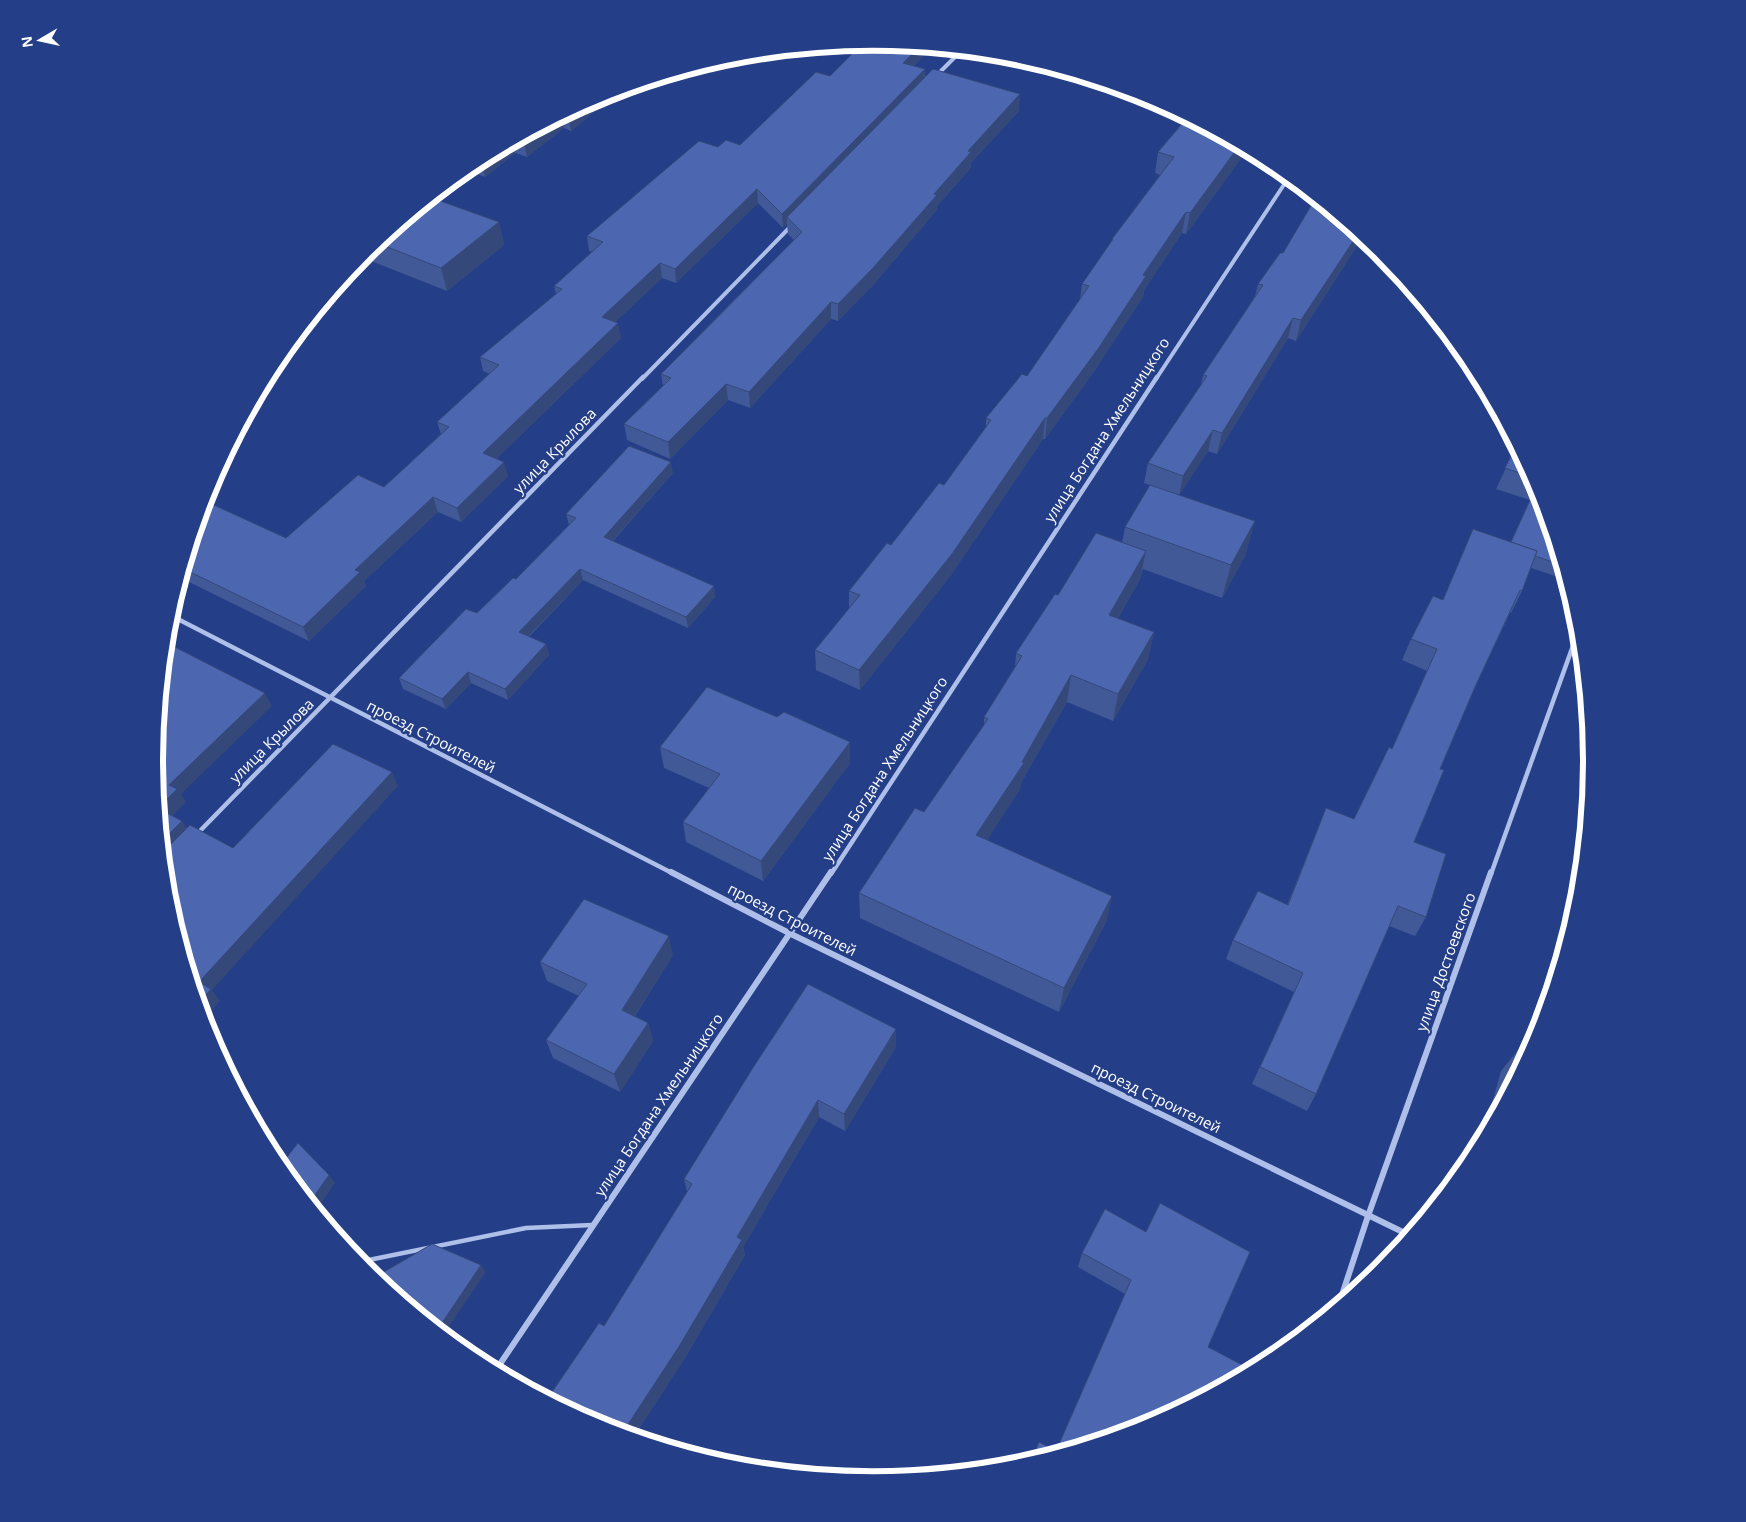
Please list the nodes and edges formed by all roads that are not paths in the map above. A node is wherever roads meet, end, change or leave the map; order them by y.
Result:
1 (956, 56) edge
2 (933, 80) edge
3 (1285, 184) edge
4 (794, 222) edge
5 (178, 619) edge
6 (1573, 644) edge
7 (330, 699) junction
8 (192, 838) edge
9 (791, 934) junction
10 (1368, 1216) junction
11 (592, 1224) junction
12 (1404, 1233) edge
13 (368, 1260) edge
14 (1342, 1294) edge
15 (500, 1364) edge

1 - 2 street
3 - 9 street, улица Богдана Хмельницкого
4 - 7 street, улица Крылова
5 - 7 street, проезд Строителей
6 - 10 street, улица Достоевского
7 - 8 street, улица Крылова
7 - 9 street, проезд Строителей
9 - 10 street, проезд Строителей
9 - 11 street, улица Богдана Хмельницкого
10 - 12 street, проезд Строителей
10 - 14 street, улица Достоевского
11 - 13 lane
11 - 15 street, улица Богдана Хмельницкого

